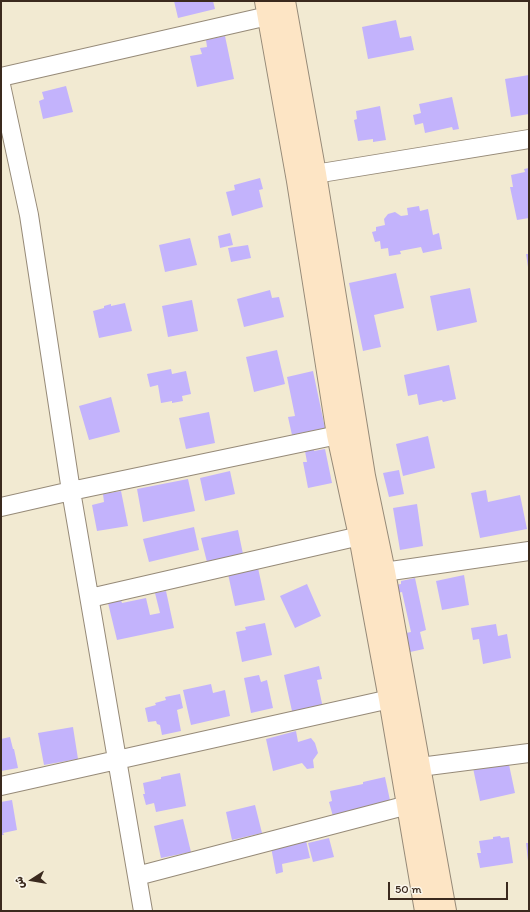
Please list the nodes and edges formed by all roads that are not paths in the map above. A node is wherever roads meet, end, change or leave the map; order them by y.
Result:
1 (284, 1) edge
2 (267, 8) edge
3 (1, 77) edge
4 (1, 85) edge
5 (529, 138) edge
6 (306, 177) junction
7 (338, 435) junction
8 (71, 491) junction
9 (1, 507) edge
10 (360, 536) junction
11 (529, 551) edge
12 (376, 575) junction
13 (90, 598) junction
14 (390, 699) junction
15 (529, 753) edge
16 (117, 760) junction
17 (420, 767) junction
18 (1, 786) edge
19 (408, 805) junction
20 (137, 876) junction
21 (143, 911) edge
22 (426, 911) edge
23 (446, 911) edge

1 - 6 street
2 - 3 street
2 - 6 street
4 - 8 street
5 - 6 street
6 - 7 street
6 - 12 street
7 - 8 street
7 - 10 street
8 - 9 street
8 - 13 street
10 - 12 street
10 - 13 street
11 - 12 street
12 - 14 street
12 - 17 street
13 - 16 street
14 - 16 street
14 - 19 street
15 - 17 street
16 - 18 street
16 - 20 street
17 - 23 street
19 - 20 street
19 - 22 street
20 - 21 street

